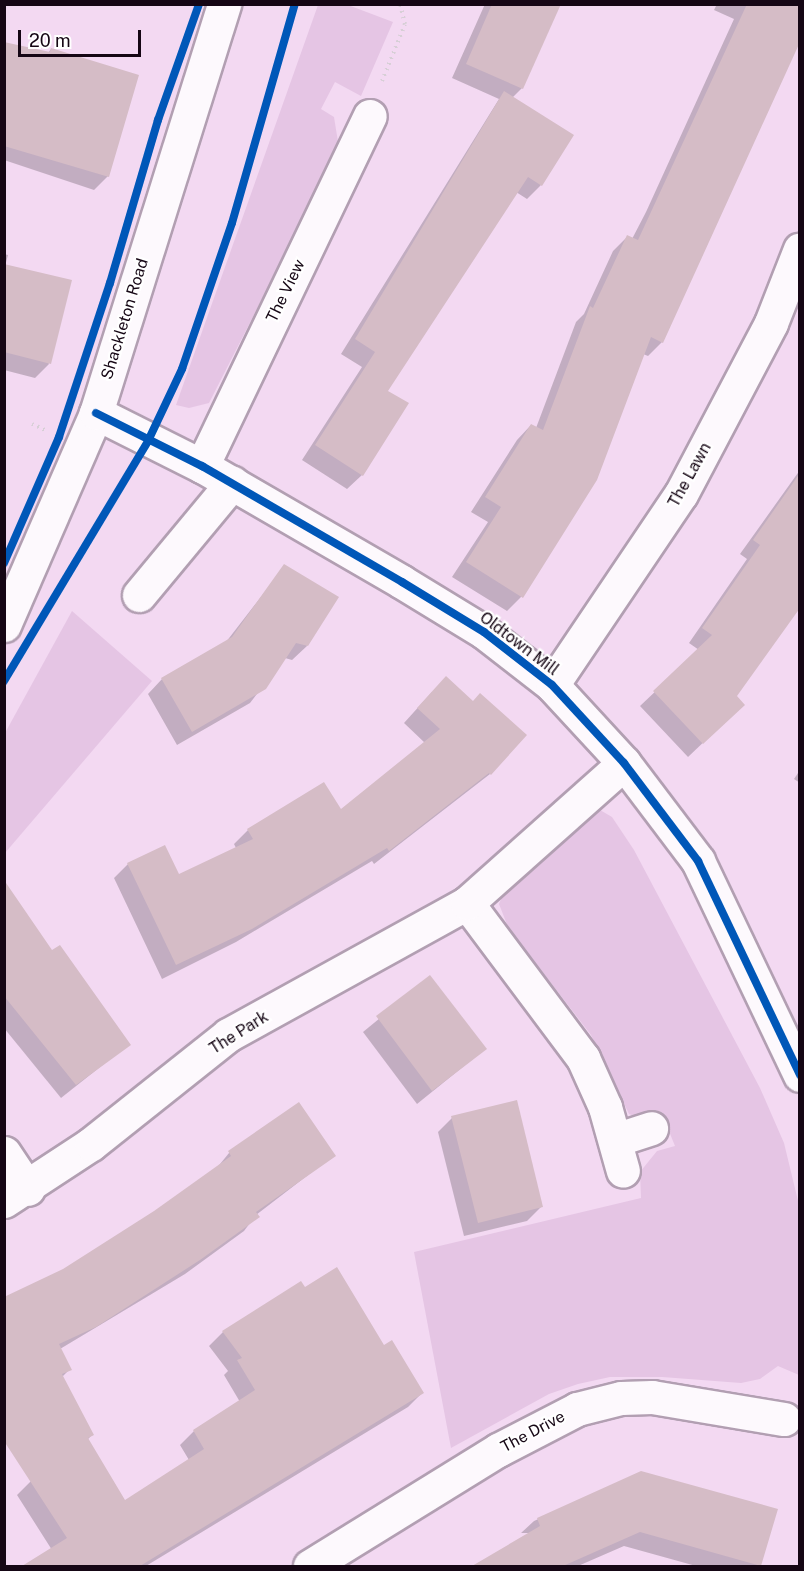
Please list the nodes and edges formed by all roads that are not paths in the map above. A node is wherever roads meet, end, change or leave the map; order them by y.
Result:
1 (217, 6) edge
2 (370, 116) road end
3 (800, 249) edge
4 (96, 413) junction
5 (202, 466) junction
6 (232, 483) junction
7 (139, 595) dead end
8 (4, 625) edge
9 (552, 685) junction
10 (624, 763) junction
11 (467, 903) junction
12 (800, 1075) edge
13 (651, 1128) dead end
14 (615, 1140) junction
15 (4, 1153) edge
16 (623, 1171) dead end
17 (16, 1195) edge
18 (784, 1419) dead end
19 (310, 1566) edge

1 - 4 street, Shackleton Road
2 - 5 street, The View
3 - 9 street, The Lawn
4 - 5 street, Oldtown Mill
4 - 8 street, Shackleton Road
5 - 6 street, Oldtown Mill
6 - 7 street
6 - 9 street, Oldtown Mill
9 - 10 street, Oldtown Mill
10 - 11 street, The Park
10 - 12 street, Oldtown Mill
11 - 14 street
11 - 17 street, The Park
13 - 14 street
14 - 16 street
15 - 17 street, The Park
18 - 19 street, The Drive

